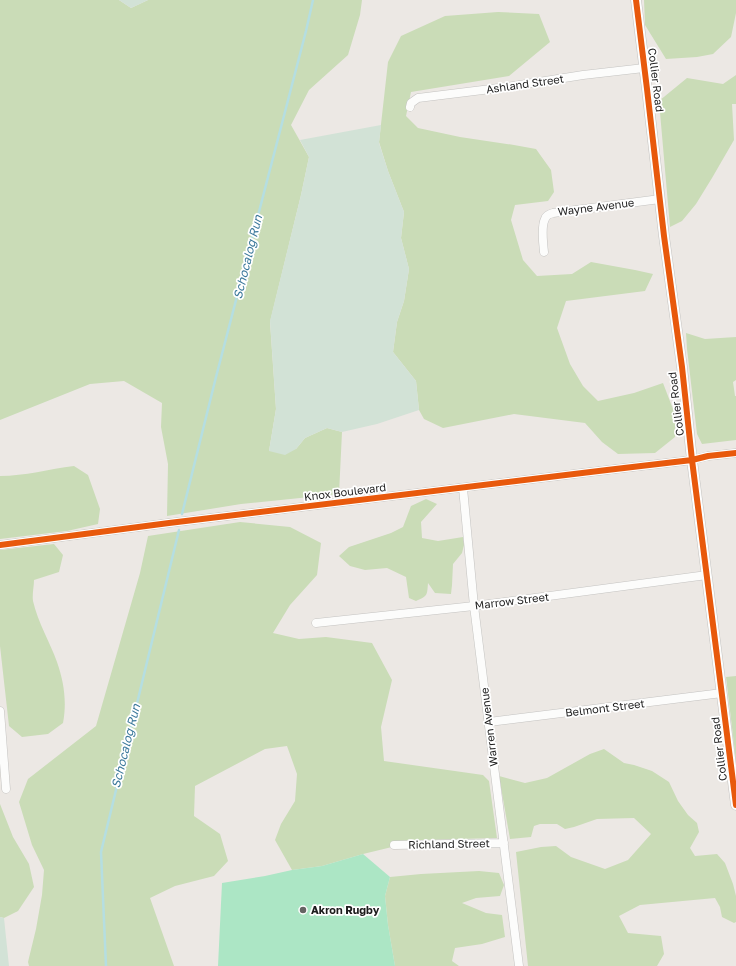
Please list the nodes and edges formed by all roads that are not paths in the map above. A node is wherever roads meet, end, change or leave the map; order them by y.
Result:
1 (636, 0) edge
2 (644, 68) junction
3 (410, 107) dead end
4 (660, 199) junction
5 (544, 252) dead end
6 (736, 453) edge
7 (692, 460) junction
8 (463, 488) junction
9 (0, 545) edge
10 (707, 575) junction
11 (474, 606) junction
12 (316, 623) dead end
13 (722, 693) junction
14 (0, 711) edge
15 (489, 722) junction
16 (6, 789) dead end
17 (736, 805) edge
18 (504, 842) junction
19 (394, 845) dead end
20 (519, 966) edge

1 - 2 street, Collier Road
2 - 3 street, Ashland Street
2 - 4 street, Collier Road
4 - 5 street, Wayne Avenue
4 - 7 street, Collier Road
6 - 7 street, Knox Boulevard
7 - 8 street, Knox Boulevard
7 - 10 street, Collier Road
8 - 9 street, Knox Boulevard
8 - 11 street, Warren Avenue
10 - 11 street, Marrow Street
10 - 13 street, Collier Road
11 - 12 street, Marrow Street
11 - 15 street, Warren Avenue
13 - 15 street, Belmont Street
13 - 17 street, Collier Road
14 - 16 street
15 - 18 street, Warren Avenue
18 - 19 street, Richland Street
18 - 20 street, Warren Avenue

